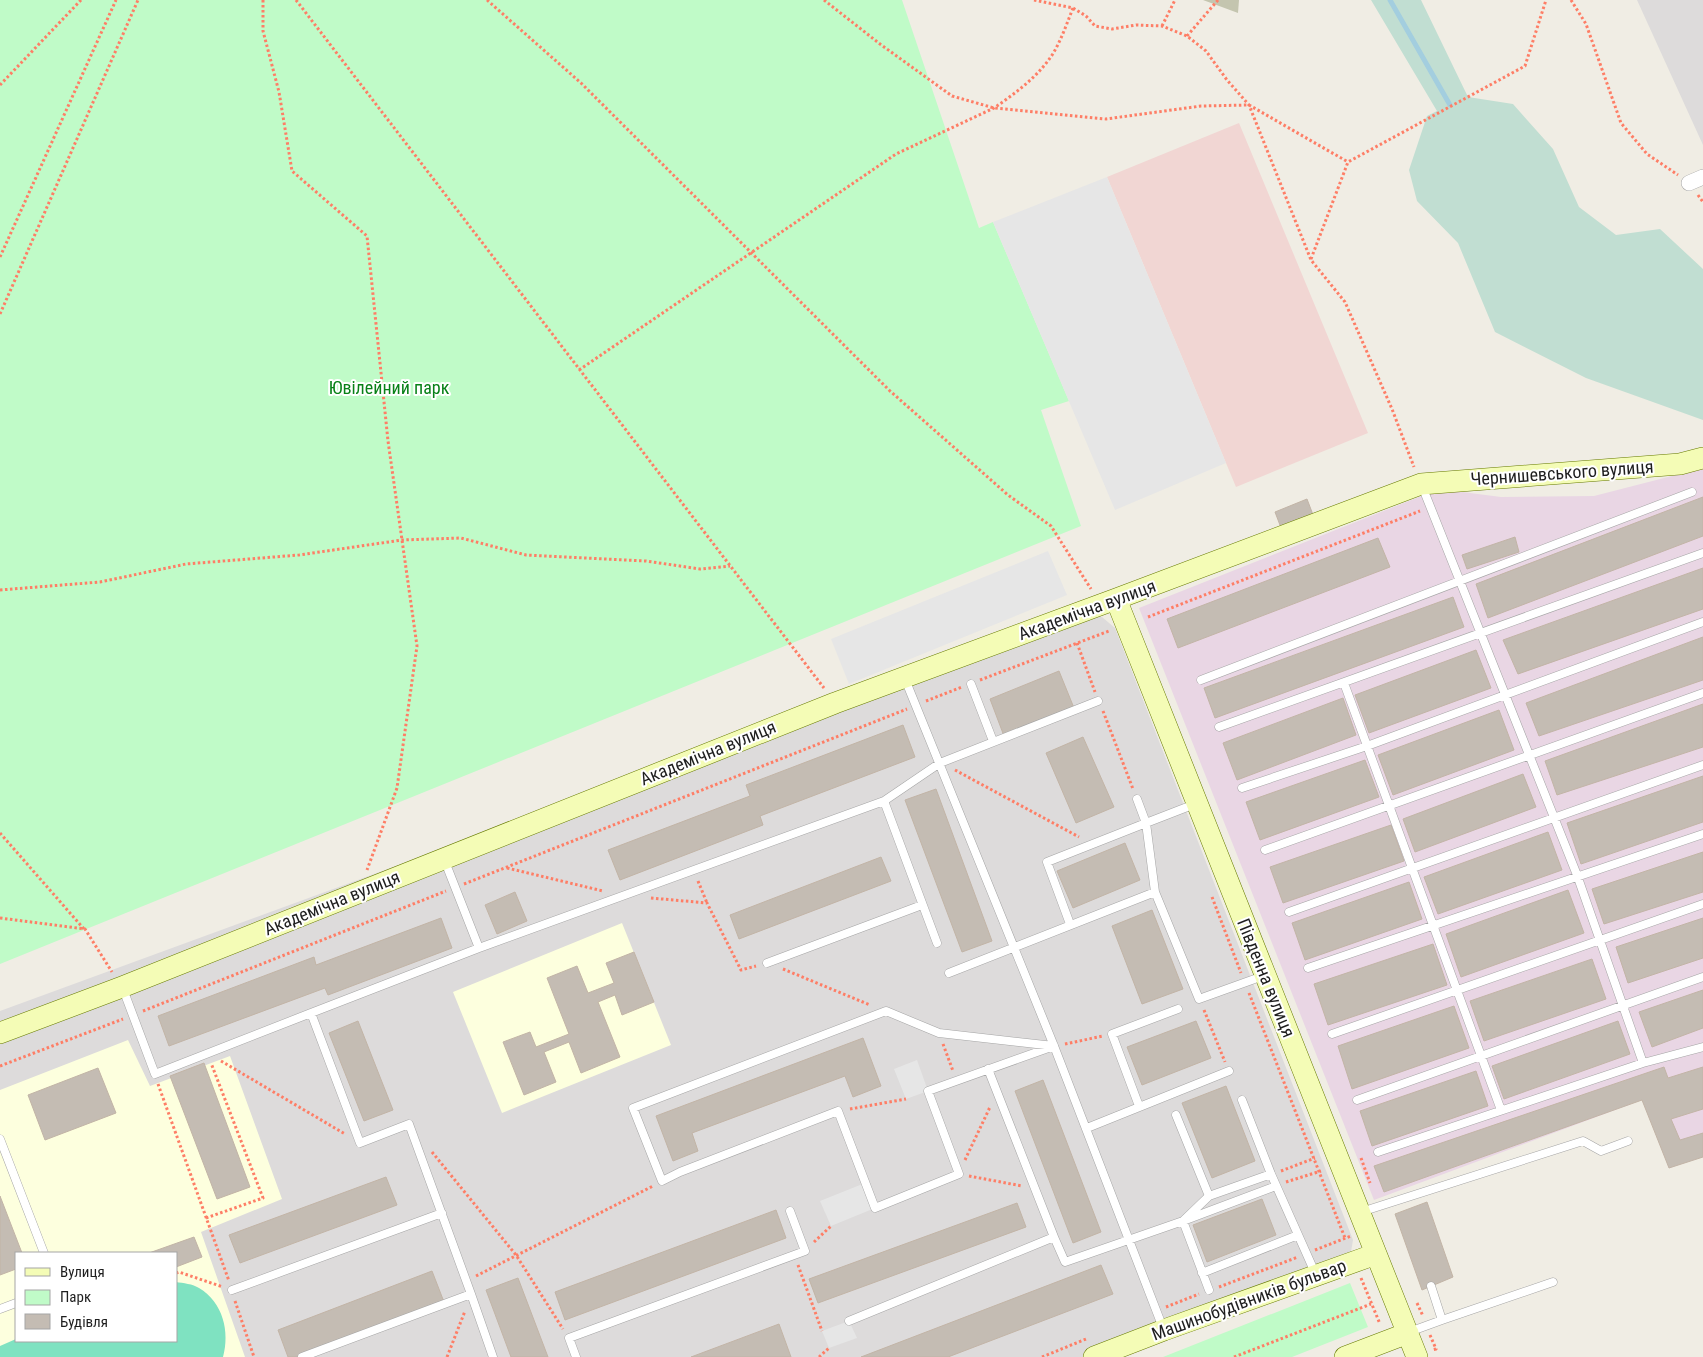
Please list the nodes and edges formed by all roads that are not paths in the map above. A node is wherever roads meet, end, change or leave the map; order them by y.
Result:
1 (1703, 458) edge
2 (1421, 484) junction
3 (1692, 492) dead end
4 (1703, 553) edge
5 (1461, 581) junction
6 (1109, 602) junction
7 (1703, 622) edge
8 (1482, 634) junction
9 (904, 677) junction
10 (1201, 680) dead end
11 (1344, 683) junction
12 (971, 684) road end
13 (1703, 693) edge
14 (1505, 695) junction
15 (1098, 701) road end
16 (1219, 727) dead end
17 (994, 741) junction
18 (1367, 746) junction
19 (1531, 756) junction
20 (940, 763) junction
21 (1703, 765) edge
22 (1242, 788) dead end
23 (1137, 800) road end
24 (884, 801) junction
25 (1197, 803) junction
26 (1390, 807) junction
27 (1554, 818) junction
28 (1146, 823) junction
29 (1703, 834) edge
30 (1265, 850) dead end
31 (444, 858) junction
32 (1413, 869) junction
33 (1576, 875) junction
34 (1155, 892) junction
35 (1703, 904) edge
36 (922, 905) junction
37 (1289, 912) dead end
38 (1070, 924) junction
39 (1434, 925) junction
40 (1598, 939) junction
41 (937, 943) dead end
42 (1014, 946) junction
43 (479, 948) junction
44 (767, 963) road end
45 (1308, 968) dead end
46 (949, 973) dead end
47 (1265, 975) junction
48 (1703, 977) edge
49 (122, 987) junction
50 (1458, 989) junction
51 (1622, 1006) junction
52 (1178, 1009) dead end
53 (311, 1013) junction
54 (0, 1033) edge
55 (1332, 1034) dead end
56 (1054, 1046) junction
57 (1703, 1047) edge
58 (1481, 1056) junction
59 (1642, 1063) junction
60 (988, 1069) junction
61 (1229, 1071) road end
62 (1242, 1100) dead end
63 (1357, 1100) dead end
64 (1139, 1106) junction
65 (1501, 1110) junction
66 (1176, 1115) dead end
67 (1087, 1128) junction
68 (0, 1139) edge
69 (1628, 1142) dead end
70 (1378, 1152) dead end
71 (1271, 1174) junction
72 (1276, 1186) junction
73 (1209, 1196) junction
74 (790, 1212) dead end
75 (1359, 1212) junction
76 (442, 1213) junction
77 (1183, 1221) junction
78 (1298, 1234) junction
79 (1054, 1237) junction
80 (1130, 1240) junction
81 (44, 1252) edge
82 (1376, 1254) junction
83 (1202, 1272) junction
84 (1316, 1276) junction
85 (1553, 1282) dead end
86 (1431, 1286) dead end
87 (232, 1290) road end
88 (1209, 1290) road end
89 (471, 1294) junction
90 (15, 1303) edge
91 (0, 1309) edge
92 (1160, 1320) junction
93 (1442, 1320) junction
94 (850, 1321) dead end
95 (1408, 1333) junction
96 (302, 1357) edge
97 (493, 1357) edge
98 (576, 1357) edge
99 (1094, 1357) edge
100 (1346, 1357) edge
101 (1417, 1357) edge

1 - 2 street, Чернишевського вулиця
2 - 5 lane
2 - 6 street, Академічна вулиця
3 - 5 lane
4 - 8 lane
5 - 8 lane
5 - 10 lane
6 - 9 street, Академічна вулиця
6 - 25 street, Південна вулиця
7 - 14 lane
8 - 11 lane
8 - 14 lane
9 - 20 lane
9 - 31 street, Академічна вулиця
11 - 16 lane
11 - 18 lane
12 - 17 lane
13 - 19 lane
14 - 18 lane
14 - 19 lane
15 - 17 lane
17 - 20 lane
18 - 22 lane
18 - 26 lane
19 - 26 lane
19 - 27 lane
20 - 24 lane
20 - 42 lane
21 - 27 lane
23 - 28 lane
24 - 36 lane
24 - 43 lane
25 - 28 lane
25 - 47 street, Південна вулиця
26 - 30 lane
26 - 32 lane
27 - 32 lane
27 - 33 lane
28 - 34 lane
28 - 38 lane
29 - 33 lane
31 - 43 lane
31 - 49 street, Академічна вулиця
32 - 37 lane
32 - 39 lane
33 - 39 lane
33 - 40 lane
34 - 38 lane
34 - 47 lane
35 - 40 lane
36 - 41 lane
36 - 44 lane
38 - 42 lane
39 - 45 lane
39 - 50 lane
40 - 50 lane
40 - 51 lane
42 - 46 lane
42 - 56 lane
43 - 53 lane
47 - 75 street, Південна вулиця
48 - 51 lane
49 - 53 lane
49 - 54 street, Академічна вулиця
50 - 55 lane
50 - 58 lane
51 - 58 lane
51 - 59 lane
52 - 64 lane
53 - 76 lane
56 - 60 lane
56 - 60 lane
56 - 67 lane
57 - 59 lane
58 - 63 lane
58 - 65 lane
59 - 65 lane
60 - 79 lane
61 - 64 lane
62 - 71 lane
64 - 67 lane
65 - 70 lane
66 - 73 lane
67 - 80 lane
68 - 81 lane
69 - 75 lane
71 - 72 lane
71 - 73 lane
72 - 77 lane
72 - 78 lane
73 - 77 lane
74 - 98 lane
75 - 82 street, Південна вулиця
76 - 87 lane
76 - 89 lane
77 - 80 lane
77 - 83 lane
78 - 83 lane
78 - 84 lane
79 - 80 lane
79 - 94 lane
80 - 92 lane
82 - 84 street, Машинобудівників бульвар
82 - 95 street, Південна вулиця
83 - 88 lane
84 - 92 street, Машинобудівників бульвар
85 - 93 lane
86 - 93 lane
89 - 96 lane
89 - 97 lane
90 - 91 lane
92 - 99 street, Машинобудівників бульвар
93 - 95 lane
95 - 100 street
95 - 101 street, Південна вулиця

